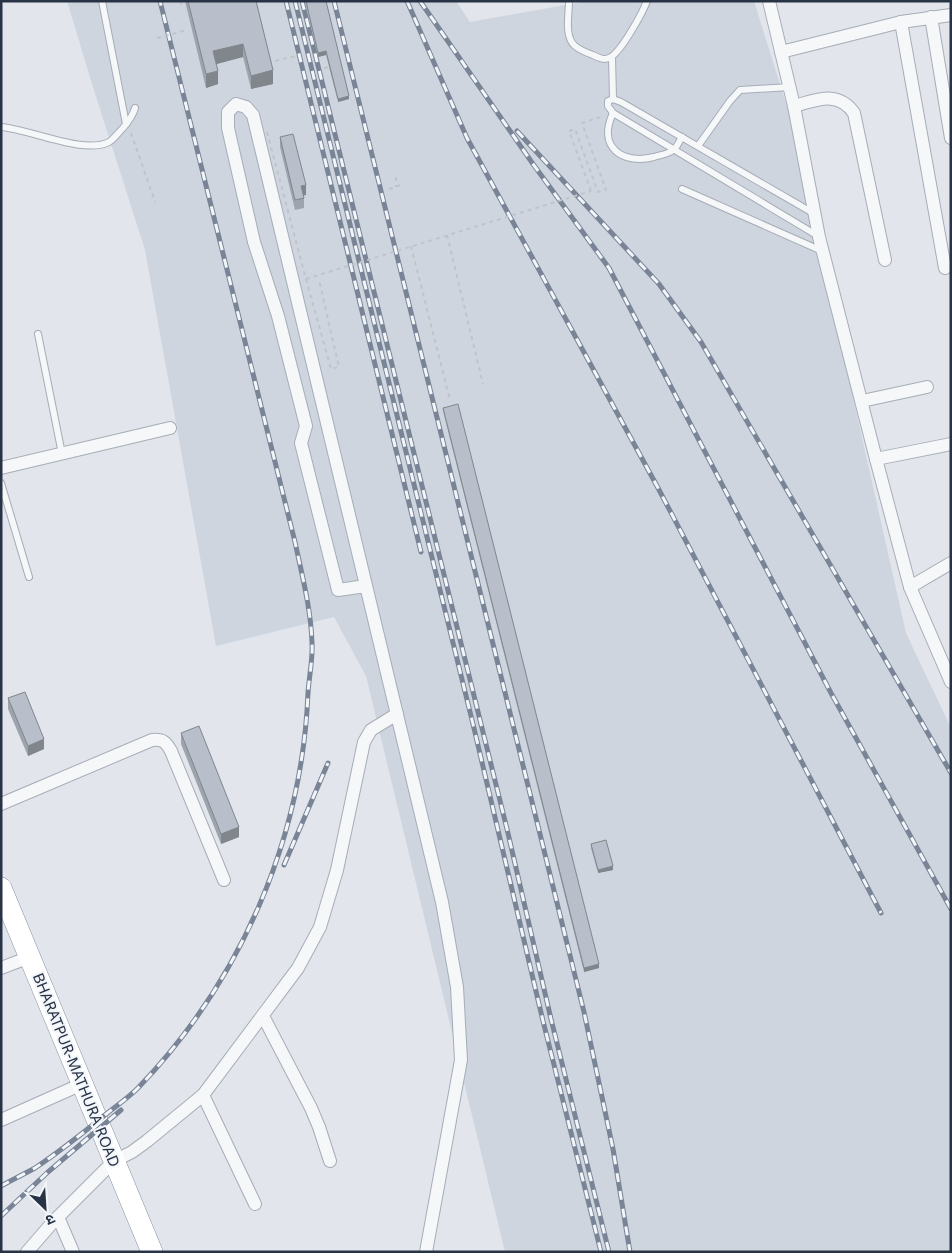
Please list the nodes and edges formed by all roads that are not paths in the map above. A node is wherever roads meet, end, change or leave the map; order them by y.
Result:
1 (102, 1) edge
2 (569, 1) edge
3 (647, 1) edge
4 (770, 1) edge
5 (951, 15) edge
6 (931, 17) junction
7 (901, 22) junction
8 (781, 52) junction
9 (612, 57) junction
10 (790, 87) junction
11 (613, 99) junction
12 (794, 106) junction
13 (135, 108) dead end
14 (613, 113) junction
15 (126, 124) junction
16 (1, 128) edge
17 (682, 137) junction
18 (951, 138) edge
19 (698, 146) junction
20 (673, 150) junction
21 (682, 189) dead end
22 (814, 213) junction
23 (819, 237) junction
24 (824, 251) junction
25 (885, 260) dead end
26 (945, 268) dead end
27 (38, 334) dead end
28 (927, 387) dead end
29 (862, 401) junction
30 (170, 428) dead end
31 (951, 444) edge
32 (62, 454) junction
33 (876, 459) junction
34 (1, 468) edge
35 (1, 483) edge
36 (951, 563) edge
37 (29, 577) dead end
38 (366, 586) junction
39 (910, 587) junction
40 (951, 682) edge
41 (397, 714) junction
42 (1, 804) edge
43 (224, 880) dead end
44 (1, 888) edge
45 (30, 957) junction
46 (1, 968) edge
47 (263, 1016) junction
48 (82, 1084) junction
49 (202, 1095) junction
50 (1, 1120) edge
51 (114, 1161) junction
52 (330, 1161) dead end
53 (255, 1204) dead end
54 (58, 1217) junction
55 (33, 1249) edge
56 (74, 1252) edge
57 (152, 1252) edge
58 (426, 1252) edge

1 - 15 lane
2 - 9 lane
3 - 9 lane
4 - 8 street
5 - 6 street
6 - 7 street
6 - 18 street
7 - 8 street
7 - 26 street
8 - 10 street
9 - 11 lane
10 - 12 street
10 - 19 lane
11 - 14 lane
11 - 17 lane
12 - 22 street
12 - 25 street
13 - 15 lane
14 - 20 lane
14 - 20 lane
15 - 16 lane
17 - 19 lane
17 - 20 lane
19 - 22 lane
20 - 23 lane
21 - 24 lane
22 - 23 street
23 - 24 street
24 - 29 street
27 - 32 lane
28 - 29 street
29 - 33 street
30 - 32 street
31 - 33 street
32 - 34 street
33 - 39 street
35 - 37 lane
36 - 39 street
38 - 38 street
38 - 41 street
39 - 40 street
41 - 47 street
41 - 58 street
42 - 43 street
44 - 45 highway, BHARATPUR-MATHURA ROAD
45 - 46 street
45 - 48 highway, BHARATPUR-MATHURA ROAD
47 - 49 street
47 - 52 street
48 - 50 street
48 - 51 highway, BHARATPUR-MATHURA ROAD
49 - 51 street
49 - 53 street
51 - 54 street
51 - 57 highway, BHARATPUR-MATHURA ROAD
54 - 55 street
54 - 56 street

